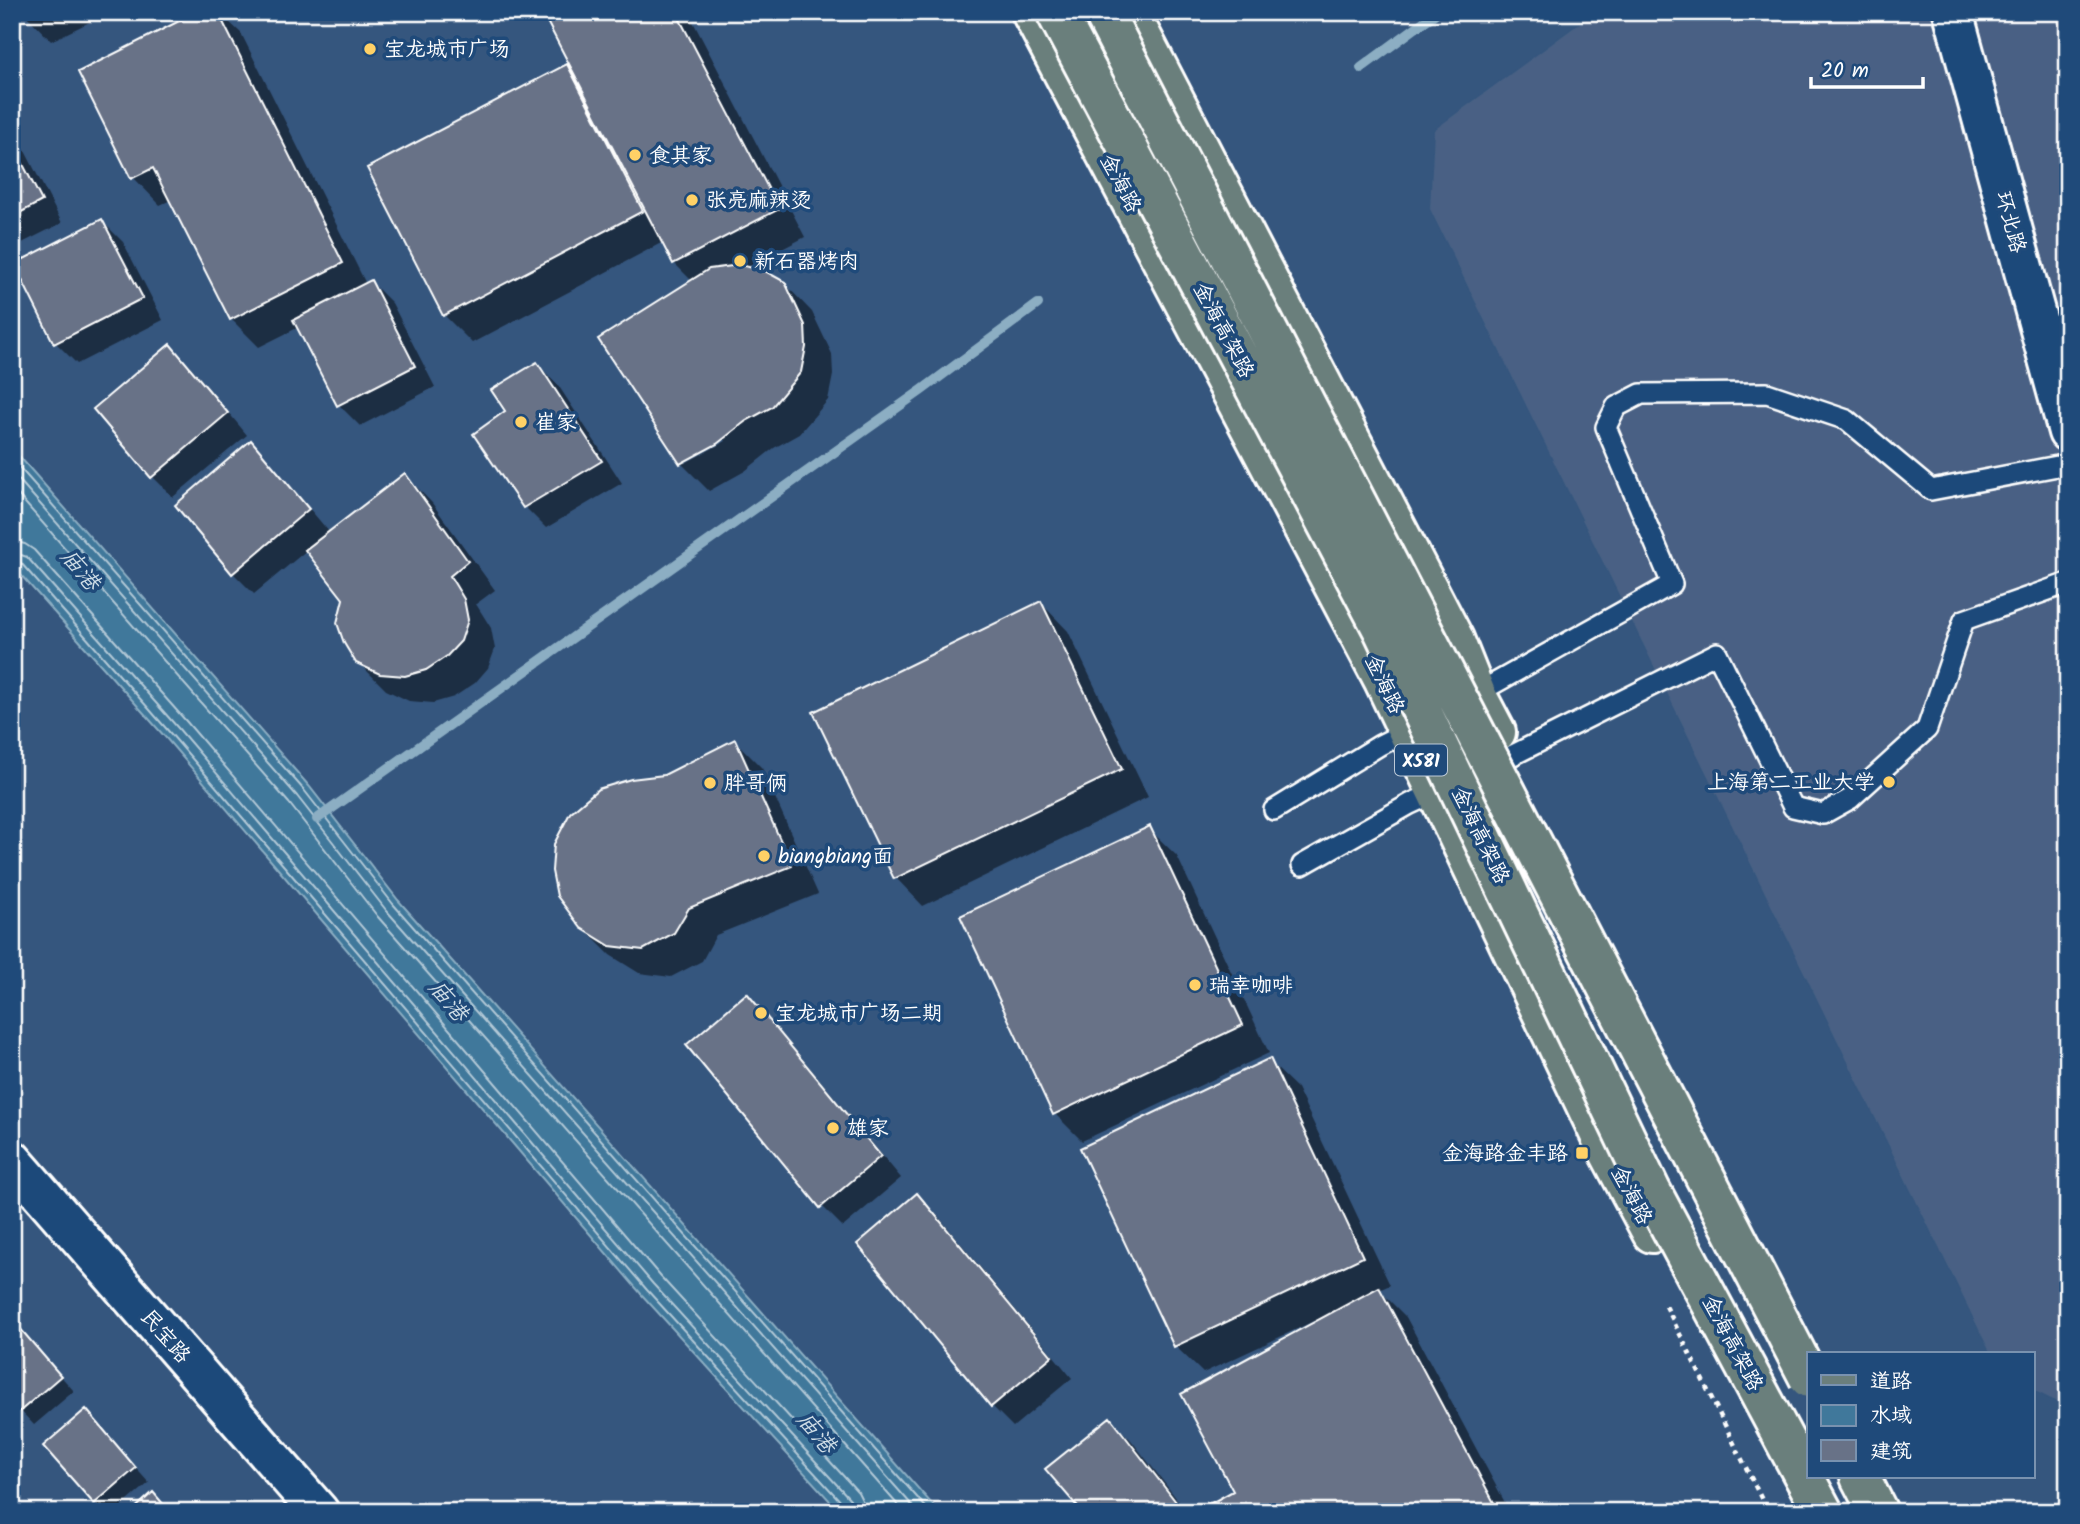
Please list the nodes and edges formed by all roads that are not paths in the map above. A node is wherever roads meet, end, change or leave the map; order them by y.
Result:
1 (1031, 12) edge
2 (1056, 12) edge
3 (1103, 12) edge
4 (1129, 12) edge
5 (1953, 12) edge
6 (2068, 432) edge
7 (2068, 464) edge
8 (2068, 583) edge
9 (1476, 694) junction
10 (1407, 732) junction
11 (1509, 757) junction
12 (1436, 792) junction
13 (1274, 810) dead end
14 (1302, 865) dead end
15 (12, 1160) edge
16 (1812, 1352) edge
17 (1807, 1374) edge
18 (1861, 1478) edge
19 (1879, 1478) edge
20 (315, 1510) edge
21 (1803, 1512) edge
22 (1823, 1512) edge
23 (1878, 1512) edge
24 (1898, 1512) edge

1 - 10 main road, 金海路 / X581
2 - 22 main road, 金海高架路, bridge
3 - 17 main road, 金海高架路, bridge
4 - 9 main road
5 - 6 street, 环北路
7 - 9 lane
8 - 11 lane
9 - 10 lane
9 - 11 main road
10 - 12 main road, 金海路 / X581
10 - 13 lane
11 - 12 lane
11 - 16 main road
12 - 14 lane
12 - 21 main road, 金海路 / X581
15 - 20 street, 民宝路
18 - 23 main road
19 - 24 main road

